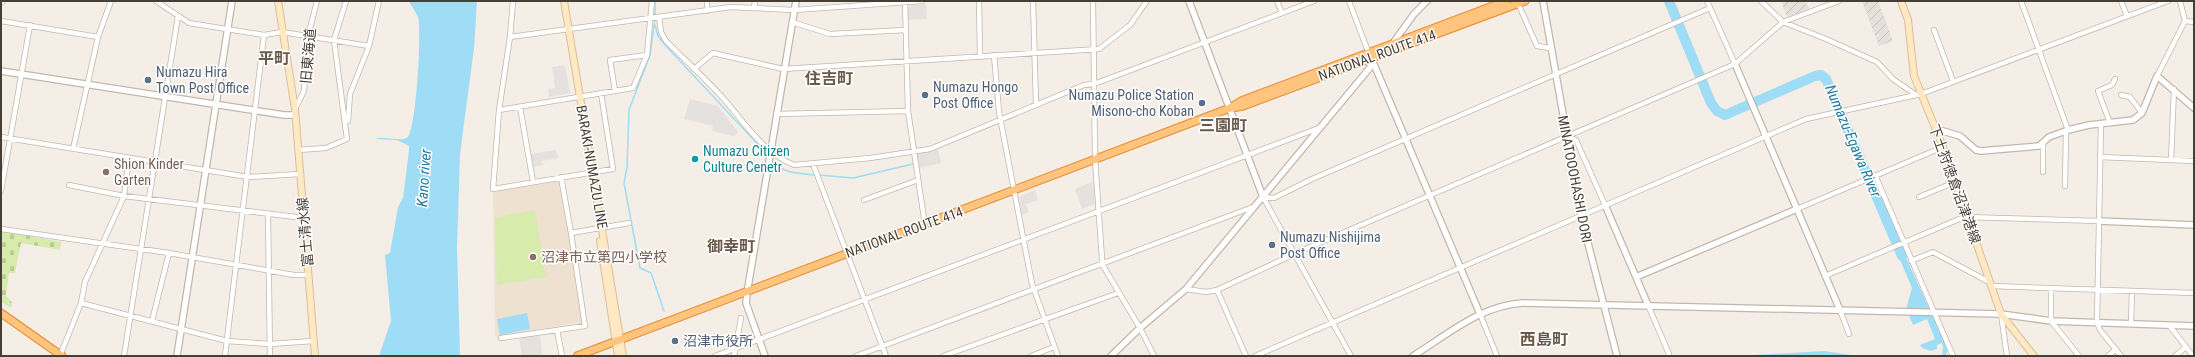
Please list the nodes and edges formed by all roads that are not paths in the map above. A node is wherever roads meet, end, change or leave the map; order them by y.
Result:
1 (111, 1) edge
2 (156, 1) edge
3 (232, 1) edge
4 (278, 1) edge
5 (318, 1) edge
6 (346, 1) edge
7 (379, 1) edge
8 (513, 1) edge
9 (560, 1) edge
10 (564, 1) edge
11 (652, 1) edge
12 (707, 1) edge
13 (755, 1) edge
14 (796, 1) edge
15 (922, 1) edge
16 (979, 1) edge
17 (1033, 1) edge
18 (1093, 1) edge
19 (1147, 1) edge
20 (1188, 1) edge
21 (1277, 1) edge
22 (1314, 1) edge
23 (1349, 1) edge
24 (1427, 1) edge
25 (1506, 1) edge
26 (1543, 1) edge
27 (1707, 1) edge
28 (1761, 1) edge
29 (1839, 1) edge
30 (1901, 1) edge
31 (2021, 1) edge
32 (2121, 1) edge
33 (2168, 1) edge
34 (2180, 1) edge
35 (905, 2) edge
36 (1520, 2) edge
37 (754, 8) junction
38 (1710, 8) junction
39 (794, 10) junction
40 (707, 11) junction
41 (1282, 13) junction
42 (178, 16) junction
43 (2127, 16) junction
44 (659, 17) junction
45 (651, 18) junction
46 (1, 21) edge
47 (2185, 21) junction
48 (792, 22) junction
49 (1783, 22) junction
50 (2194, 22) edge
51 (30, 25) junction
52 (228, 29) junction
53 (567, 29) junction
54 (906, 30) junction
55 (1934, 30) dead end
56 (282, 32) junction
57 (264, 35) junction
58 (308, 36) junction
59 (98, 37) junction
60 (510, 37) junction
61 (334, 40) junction
62 (1204, 42) junction
63 (369, 46) junction
64 (1391, 47) junction
65 (1550, 48) junction
66 (1094, 49) junction
67 (2039, 49) junction
68 (1034, 52) junction
69 (647, 55) junction
70 (994, 55) junction
71 (980, 56) junction
72 (1371, 58) junction
73 (907, 60) junction
74 (1735, 64) junction
75 (694, 69) junction
76 (783, 69) junction
77 (1, 71) edge
78 (22, 75) junction
79 (1556, 76) junction
80 (2157, 76) junction
81 (2115, 79) dead end
82 (1953, 81) junction
83 (87, 84) junction
84 (1094, 84) junction
85 (2174, 89) junction
86 (615, 91) junction
87 (601, 93) junction
88 (1919, 94) junction
89 (2121, 95) dead end
90 (165, 96) junction
91 (578, 97) junction
92 (216, 105) junction
93 (1036, 105) junction
94 (520, 107) junction
95 (1230, 108) junction
96 (2194, 108) edge
97 (499, 110) junction
98 (254, 111) junction
99 (908, 111) junction
100 (295, 112) junction
101 (2142, 113) junction
102 (776, 114) junction
103 (1000, 119) junction
104 (2110, 123) junction
105 (2101, 124) junction
106 (346, 126) junction
107 (1321, 127) junction
108 (1936, 129) junction
109 (2067, 131) junction
110 (1566, 136) junction
111 (1, 137) edge
112 (1766, 137) junction
113 (11, 139) junction
114 (1405, 140) junction
115 (2043, 144) junction
116 (1943, 147) junction
117 (73, 149) junction
118 (298, 150) junction
119 (770, 151) junction
120 (914, 153) junction
121 (1247, 156) junction
122 (2100, 157) junction
123 (129, 158) junction
124 (1095, 159) junction
125 (2171, 160) junction
126 (2194, 161) edge
127 (156, 162) junction
128 (813, 164) junction
129 (206, 170) junction
130 (591, 172) junction
131 (2043, 172) dead end
132 (300, 174) junction
133 (248, 176) junction
134 (1875, 176) junction
135 (561, 177) junction
136 (918, 180) junction
137 (533, 182) junction
138 (1955, 182) junction
139 (68, 185) dead end
140 (2065, 186) dead end
141 (1, 191) edge
142 (1013, 191) junction
143 (1429, 195) junction
144 (124, 196) junction
145 (1262, 197) junction
146 (1919, 197) dead end
147 (150, 199) junction
148 (864, 200) dead end
149 (1605, 205) junction
150 (200, 206) junction
151 (1256, 206) junction
152 (1797, 208) junction
153 (243, 212) junction
154 (1098, 212) junction
155 (268, 215) junction
156 (1581, 216) junction
157 (1967, 217) junction
158 (304, 218) junction
159 (2100, 221) junction
160 (629, 223) dead end
161 (925, 224) junction
162 (2194, 225) edge
163 (600, 228) junction
164 (1, 229) edge
165 (571, 233) junction
166 (1023, 239) junction
167 (1903, 243) junction
168 (102, 244) junction
169 (142, 250) junction
170 (169, 253) junction
171 (847, 253) junction
172 (1294, 254) junction
173 (192, 258) junction
174 (1911, 261) junction
175 (1102, 264) junction
176 (237, 265) junction
177 (1460, 267) junction
178 (269, 270) junction
179 (308, 274) junction
180 (1825, 276) junction
181 (1636, 277) junction
182 (1991, 284) junction
183 (1033, 288) junction
184 (2051, 288) junction
185 (1186, 289) junction
186 (2098, 289) junction
187 (1217, 290) junction
188 (2132, 291) junction
189 (2194, 292) edge
190 (747, 293) junction
191 (1118, 293) junction
192 (865, 299) junction
193 (81, 304) junction
194 (1604, 305) junction
195 (1648, 305) junction
196 (1840, 310) junction
197 (1935, 312) junction
198 (1, 313) edge
199 (1480, 314) junction
200 (2001, 314) junction
201 (130, 316) junction
202 (742, 318) dead end
203 (152, 321) junction
204 (1044, 321) junction
205 (2051, 321) junction
206 (1332, 322) junction
207 (2097, 322) junction
208 (2131, 323) junction
209 (2169, 325) junction
210 (2194, 326) edge
211 (1140, 328) junction
212 (181, 330) junction
213 (557, 330) junction
214 (1849, 334) dead end
215 (501, 338) dead end
216 (759, 339) junction
217 (618, 340) junction
218 (227, 341) junction
219 (313, 341) junction
220 (270, 344) junction
221 (883, 346) junction
222 (1054, 347) junction
223 (2186, 347) junction
224 (736, 348) junction
225 (2116, 349) junction
226 (1669, 354) dead end
227 (61, 356) edge
228 (124, 356) edge
229 (177, 356) edge
230 (225, 356) edge
231 (270, 356) edge
232 (314, 356) edge
233 (562, 356) edge
234 (577, 356) edge
235 (618, 356) edge
236 (623, 356) edge
237 (715, 356) edge
238 (734, 356) edge
239 (765, 356) edge
240 (856, 356) edge
241 (886, 356) edge
242 (944, 356) edge
243 (1030, 356) edge
244 (1058, 356) edge
245 (1111, 356) edge
246 (1154, 356) edge
247 (1246, 356) edge
248 (1255, 356) edge
249 (1351, 356) edge
250 (1413, 356) edge
251 (1498, 356) edge
252 (1617, 356) edge
253 (1954, 356) edge
254 (2007, 356) edge
255 (2034, 356) edge
256 (2078, 356) edge
257 (2108, 356) edge
258 (2122, 356) edge
259 (2175, 356) edge
260 (2193, 356) edge

1 - 59 street
2 - 42 street
3 - 52 street
4 - 56 main road, 富士清水線
5 - 58 street, 旧東海道
6 - 61 street
7 - 63 street
8 - 60 street
9 - 53 main road
10 - 53 main road, BARAKI-NUMAZU LINE
11 - 45 street
12 - 40 street
13 - 37 street
14 - 39 street
15 - 35 street
16 - 71 street
17 - 68 street
18 - 66 street
19 - 66 street
20 - 62 street
21 - 41 street
22 - 41 street
23 - 72 street
24 - 64 street
25 - 64 highway, NATIONAL ROUTE 414
26 - 65 street, MINATOOOHASHI DORI
27 - 38 street
28 - 49 street
29 - 49 street
30 - 88 main road, 下土狩徳倉沼津港線
31 - 67 street
32 - 43 street
33 - 43 street
34 - 47 street
35 - 39 street
35 - 54 street
36 - 64 highway, NATIONAL ROUTE 414
36 - 65 street
37 - 39 street
37 - 40 street
38 - 74 street
38 - 79 street
39 - 48 street
40 - 44 street
41 - 62 street
42 - 52 street
42 - 90 street
43 - 67 street
44 - 45 street
44 - 75 street
45 - 53 street
45 - 69 street
46 - 51 street
47 - 50 street
47 - 80 street
48 - 54 street
48 - 76 street
49 - 74 street
49 - 88 street
51 - 59 street
51 - 78 street
52 - 57 street
52 - 92 street
53 - 60 street
53 - 91 main road, BARAKI-NUMAZU LINE
54 - 73 street
55 - 82 street
56 - 57 street
56 - 58 street
56 - 100 main road, 富士清水線
57 - 98 street
58 - 61 street
58 - 100 street, 旧東海道
59 - 83 street
60 - 97 street
61 - 63 street
61 - 106 street
62 - 84 street
62 - 95 street
63 - 106 street
64 - 72 highway, NATIONAL ROUTE 414
65 - 79 street, MINATOOOHASHI DORI
66 - 68 street
66 - 84 street
67 - 82 street
67 - 109 street
68 - 70 street
68 - 93 street
69 - 86 street
69 - 86 street
70 - 71 street
70 - 103 street
71 - 73 street
72 - 95 highway, NATIONAL ROUTE 414
72 - 107 street
72 - 114 street
73 - 76 street
73 - 99 street
74 - 110 street
74 - 112 street
75 - 76 street
75 - 119 street
76 - 102 street
77 - 78 street
78 - 83 street
78 - 113 street
79 - 110 street, MINATOOOHASHI DORI
79 - 114 street
80 - 85 street
80 - 101 street
81 - 104 street
82 - 88 street
83 - 90 street
83 - 117 street
84 - 93 street
84 - 124 street
85 - 96 street
85 - 125 street
86 - 87 street
87 - 91 street
87 - 130 street
88 - 108 main road, 下土狩徳倉沼津港線
88 - 112 street
89 - 101 street
90 - 92 street
90 - 127 street
91 - 94 street
91 - 130 main road, BARAKI-NUMAZU LINE
92 - 98 street
92 - 129 street
93 - 103 street
94 - 97 street
94 - 137 street
95 - 121 street
95 - 124 highway, NATIONAL ROUTE 414
97 - 137 street
98 - 100 street
98 - 133 street
99 - 102 street
99 - 120 street
100 - 118 main road, 富士清水線
101 - 104 street
102 - 119 street
103 - 120 street
103 - 142 street
104 - 105 street
105 - 109 street
105 - 122 street
106 - 118 street
107 - 121 street
107 - 145 street
108 - 115 street
108 - 116 main road, 下土狩徳倉沼津港線
109 - 115 street
109 - 140 street
110 - 143 street
110 - 149 street
110 - 156 street, MINATOOOHASHI DORI
111 - 113 street
112 - 149 street
112 - 152 street
113 - 117 street
113 - 141 street
114 - 143 street
114 - 145 street
115 - 131 street
116 - 134 street
116 - 138 main road, 下土狩徳倉沼津港線
117 - 123 street
118 - 132 main road, 富士清水線
119 - 128 street
119 - 190 street
120 - 128 street
120 - 136 street
121 - 145 street
121 - 154 street
122 - 125 street
122 - 159 street
123 - 127 street
123 - 144 street
124 - 142 highway, NATIONAL ROUTE 414
124 - 154 street
125 - 126 street
127 - 129 street
127 - 147 street
128 - 171 street
129 - 133 street
129 - 150 street
130 - 135 street
130 - 163 main road, BARAKI-NUMAZU LINE
132 - 133 street
132 - 158 main road, 富士清水線
133 - 153 street
134 - 152 street
134 - 167 street
135 - 137 street
135 - 165 street
136 - 148 street
136 - 161 street
138 - 146 street
138 - 157 main road, 下土狩徳倉沼津港線
139 - 144 street
142 - 161 highway, NATIONAL ROUTE 414
142 - 166 street
143 - 172 street
143 - 177 street
144 - 147 street
144 - 168 street
145 - 151 street
145 - 172 street
147 - 150 street
147 - 169 street
149 - 156 street
149 - 181 street
150 - 153 street
150 - 173 street
151 - 175 street
151 - 185 street
152 - 180 street
152 - 181 street
153 - 155 street
153 - 176 street
154 - 166 street
154 - 175 street
155 - 158 street
155 - 178 street
156 - 177 street
156 - 194 street, MINATOOOHASHI DORI
157 - 159 street
157 - 167 street
157 - 182 main road, 下土狩徳倉沼津港線
158 - 179 main road, 富士清水線
159 - 162 street
159 - 186 street
160 - 163 street
161 - 171 highway, NATIONAL ROUTE 414
163 - 165 street
163 - 217 main road, BARAKI-NUMAZU LINE
164 - 168 street
165 - 213 street
166 - 183 street
166 - 192 street
167 - 174 street
167 - 180 street
168 - 169 street
168 - 193 street
169 - 170 street
169 - 201 street
170 - 173 street
170 - 203 street
171 - 190 highway, NATIONAL ROUTE 414
171 - 192 street
172 - 187 street
172 - 206 street
173 - 176 street
173 - 212 street
174 - 182 street
174 - 197 street
175 - 183 street
175 - 191 street
176 - 178 street
176 - 218 street
177 - 199 street
177 - 206 street
178 - 179 street
178 - 220 street
179 - 219 main road, 富士清水線
180 - 196 street
181 - 195 street
182 - 184 street
182 - 200 main road, 下土狩徳倉沼津港線
183 - 204 street
183 - 221 street
184 - 186 street
184 - 205 street
185 - 187 street
185 - 211 street
186 - 188 street
186 - 207 street
187 - 247 street
188 - 189 street
188 - 208 street
190 - 216 street
190 - 217 highway, NATIONAL ROUTE 414
191 - 204 street
191 - 211 street
192 - 216 street
192 - 221 street
193 - 201 street
193 - 227 street
194 - 195 street
194 - 199 street
194 - 252 street, MINATOOOHASHI DORI
195 - 196 street
195 - 226 street
196 - 197 street
196 - 214 street
197 - 200 street
197 - 253 street
198 - 227 highway
199 - 250 street
199 - 251 street
200 - 205 street
200 - 254 street
200 - 255 main road, 下土狩徳倉沼津港線
201 - 203 street
201 - 228 street
202 - 224 street
203 - 212 street
204 - 222 street
204 - 242 street
205 - 207 street
205 - 256 street
206 - 248 street
206 - 249 street
207 - 208 street
207 - 225 street
208 - 209 street
209 - 210 street
209 - 223 street
211 - 245 street
211 - 246 street
212 - 218 street
212 - 229 street
213 - 215 street
213 - 233 street
216 - 224 street
216 - 239 street
217 - 234 highway, NATIONAL ROUTE 414
217 - 235 main road
217 - 236 main road, BARAKI-NUMAZU LINE
218 - 220 street
218 - 230 street
219 - 220 street
219 - 232 main road, 富士清水線
220 - 231 street
221 - 240 street
221 - 241 street
222 - 243 street
222 - 244 street
223 - 259 street
223 - 260 street
224 - 237 street
224 - 238 street
225 - 257 street
225 - 258 street

